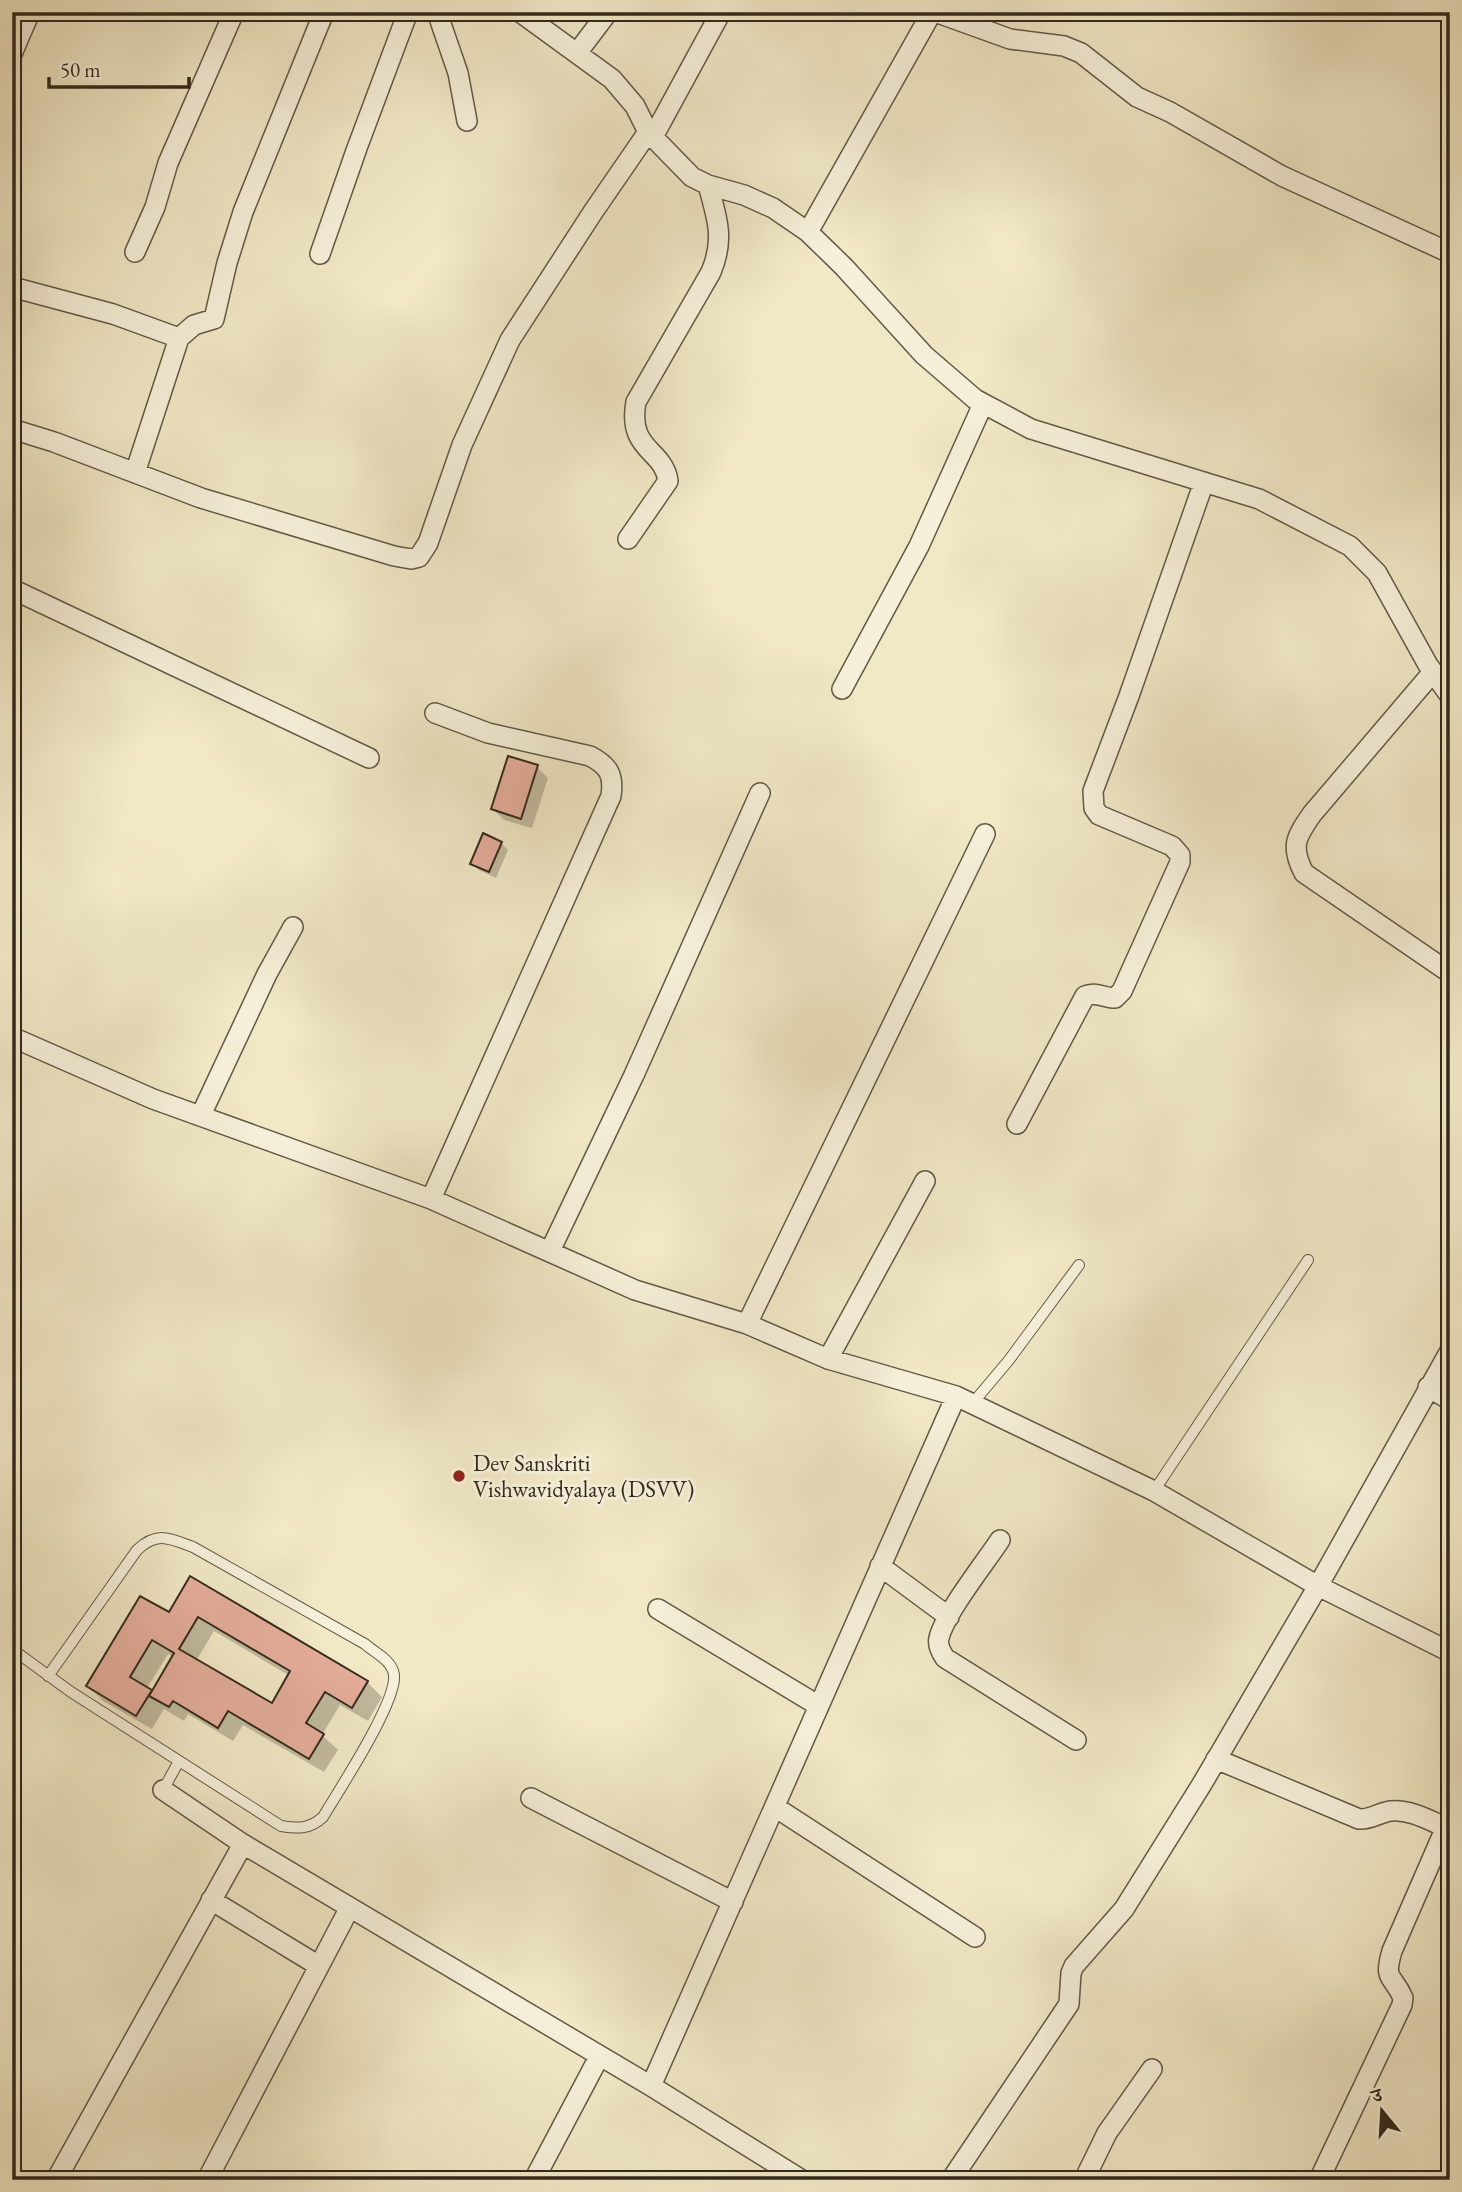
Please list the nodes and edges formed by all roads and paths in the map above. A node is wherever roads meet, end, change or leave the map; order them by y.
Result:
1 (30, 12) edge
2 (324, 12) edge
3 (408, 12) edge
4 (437, 12) edge
5 (520, 12) edge
6 (608, 12) edge
7 (721, 12) edge
8 (933, 12) edge
9 (227, 15) edge
10 (577, 53) junction
11 (12, 54) edge
12 (467, 121) dead end
13 (651, 134) junction
14 (708, 185) junction
15 (808, 232) junction
16 (135, 252) dead end
17 (1450, 253) edge
18 (320, 254) dead end
19 (12, 287) edge
20 (179, 338) junction
21 (983, 404) junction
22 (12, 429) edge
23 (135, 473) junction
24 (1204, 482) junction
25 (628, 539) dead end
26 (12, 589) edge
27 (1433, 672) junction
28 (842, 689) dead end
29 (1450, 696) edge
30 (435, 713) dead end
31 (369, 758) dead end
32 (760, 793) dead end
33 (985, 834) dead end
34 (293, 927) dead end
35 (1450, 973) edge
36 (12, 1037) edge
37 (201, 1115) junction
38 (1017, 1124) dead end
39 (925, 1181) dead end
40 (430, 1199) junction
41 (550, 1251) junction
42 (1308, 1260) dead end
43 (1079, 1265) dead end
44 (747, 1324) junction
45 (1450, 1352) edge
46 (828, 1359) junction
47 (1428, 1387) junction
48 (964, 1400) junction
49 (1450, 1400) edge
50 (1154, 1492) junction
51 (1000, 1540) dead end
52 (880, 1566) junction
53 (1318, 1586) junction
54 (658, 1609) dead end
55 (949, 1617) junction
56 (12, 1649) edge
57 (1450, 1652) edge
58 (48, 1676) junction
59 (819, 1706) junction
60 (1076, 1740) dead end
61 (1216, 1759) junction
62 (178, 1763) junction
63 (163, 1790) joint
64 (531, 1798) dead end
65 (775, 1807) junction
66 (1448, 1828) edge
67 (243, 1844) junction
68 (211, 1900) junction
69 (733, 1902) junction
70 (349, 1909) junction
71 (975, 1937) dead end
72 (319, 1966) junction
73 (599, 2057) junction
74 (1152, 2069) dead end
75 (651, 2086) junction
76 (55, 2180) edge
77 (207, 2180) edge
78 (534, 2180) edge
79 (802, 2180) edge
80 (950, 2180) edge
81 (1084, 2180) edge
82 (1319, 2180) edge

1 - 11 street
2 - 20 street
3 - 18 street
4 - 12 street
5 - 10 street
6 - 10 street
7 - 13 street
8 - 15 street
8 - 17 street
9 - 16 street
10 - 13 street
13 - 14 street
13 - 23 street
14 - 15 street
14 - 25 street
15 - 21 street
19 - 20 street
20 - 23 street
21 - 24 street
21 - 28 street
22 - 23 street
24 - 27 street
24 - 38 street
26 - 31 street
27 - 29 street
27 - 35 street
30 - 40 street
32 - 41 street
33 - 44 street
34 - 37 street
36 - 37 street
37 - 40 street
39 - 46 street
40 - 41 street
41 - 44 street
42 - 50 lane
43 - 48 lane
44 - 46 street
45 - 47 street
46 - 48 street
47 - 49 street
47 - 53 street
48 - 50 street
48 - 52 street
50 - 53 street
51 - 55 street
52 - 55 street
52 - 59 street
53 - 57 street
53 - 61 street
54 - 59 street
55 - 60 street
56 - 58 lane
58 - 62 lane
58 - 62 lane
59 - 65 street
61 - 66 street
61 - 80 street
62 - 63 lane
63 - 67 street
64 - 69 street
65 - 69 street
65 - 71 street
66 - 82 street
67 - 68 street
67 - 70 street
68 - 72 street
68 - 76 street
69 - 75 street
70 - 72 street
70 - 73 street
72 - 77 street
73 - 75 street
73 - 78 street
74 - 81 street
75 - 79 street

